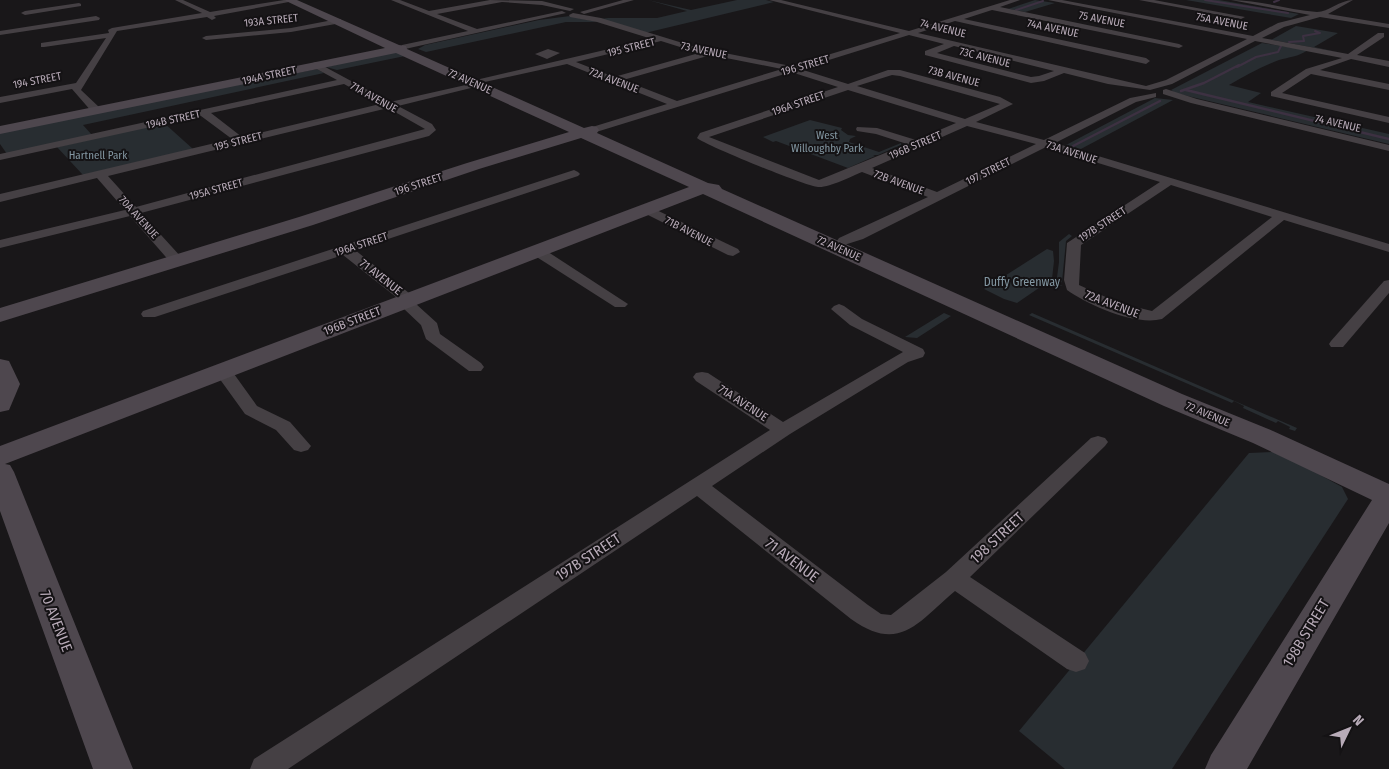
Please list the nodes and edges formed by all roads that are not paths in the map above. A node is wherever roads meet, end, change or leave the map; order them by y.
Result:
1 (69, 0) edge
2 (178, 0) edge
3 (293, 0) edge
4 (394, 0) edge
5 (503, 0) edge
6 (631, 0) edge
7 (772, 0) edge
8 (1017, 0) edge
9 (1051, 0) edge
10 (1142, 0) edge
11 (1234, 0) edge
12 (1350, 0) edge
13 (1103, 1) edge
14 (79, 5) junction
15 (1086, 7) junction
16 (992, 8) junction
17 (571, 12) junction
18 (25, 13) dead end
19 (209, 14) junction
20 (430, 14) junction
21 (1321, 14) junction
22 (1242, 17) dead end
23 (96, 18) junction
24 (955, 19) junction
25 (338, 21) junction
26 (1389, 26) edge
27 (478, 32) junction
28 (0, 33) edge
29 (112, 33) junction
30 (910, 33) junction
31 (1256, 38) junction
32 (661, 39) junction
33 (1389, 43) edge
34 (953, 44) junction
35 (44, 45) dead end
36 (1179, 46) dead end
37 (402, 48) junction
38 (711, 53) junction
39 (553, 55) dead end
40 (1350, 56) junction
41 (754, 60) joint
42 (1146, 61) dead end
43 (569, 62) junction
44 (1389, 64) edge
45 (316, 65) junction
46 (791, 69) junction
47 (1063, 70) junction
48 (1309, 71) junction
49 (894, 72) joint
50 (612, 80) junction
51 (346, 81) junction
52 (480, 83) junction
53 (79, 85) junction
54 (848, 86) junction
55 (1389, 87) edge
56 (1151, 91) junction
57 (0, 100) edge
58 (1008, 103) joint
59 (388, 104) junction
60 (676, 104) junction
61 (96, 110) junction
62 (203, 112) junction
63 (1389, 120) edge
64 (968, 123) junction
65 (862, 129) dead end
66 (0, 130) edge
67 (430, 130) joint
68 (588, 131) junction
69 (240, 140) junction
70 (1044, 143) junction
71 (917, 144) junction
72 (1389, 148) edge
73 (0, 157) edge
74 (862, 168) junction
75 (100, 174) junction
76 (574, 174) dead end
77 (1168, 182) junction
78 (819, 184) joint
79 (704, 188) junction
80 (937, 196) junction
81 (0, 198) edge
82 (646, 210) junction
83 (133, 211) junction
84 (777, 216) junction
85 (1281, 216) junction
86 (844, 241) junction
87 (0, 244) edge
88 (1389, 248) edge
89 (345, 249) junction
90 (537, 251) junction
91 (733, 252) dead end
92 (177, 261) junction
93 (1389, 284) edge
94 (1072, 287) joint
95 (409, 300) junction
96 (620, 304) dead end
97 (839, 310) dead end
98 (148, 314) dead end
99 (0, 315) edge
100 (1337, 344) dead end
101 (0, 366) edge
102 (475, 367) dead end
103 (224, 370) junction
104 (702, 376) dead end
105 (0, 399) edge
106 (0, 404) edge
107 (783, 430) junction
108 (1098, 442) dead end
109 (301, 446) dead end
110 (0, 456) edge
111 (0, 472) edge
112 (1389, 480) edge
113 (698, 486) junction
114 (1389, 497) edge
115 (954, 578) junction
116 (891, 625) joint
117 (1076, 661) dead end
118 (1230, 767) edge
119 (113, 769) edge
120 (264, 769) edge

1 - 14 street
2 - 19 street
3 - 19 street
3 - 25 main road, 72 AVENUE
3 - 37 main road, 72 AVENUE
4 - 20 street
5 - 17 street, 73 AVENUE
5 - 20 street
6 - 17 street, 194A STREET
7 - 30 street, 74 AVENUE
8 - 16 street
9 - 15 street, 75A AVENUE
10 - 22 street
11 - 21 street
12 - 21 street, 197 STREET
13 - 15 street
14 - 18 street
14 - 23 street
15 - 31 street, 75A AVENUE
16 - 24 street
16 - 36 street, 75 AVENUE
17 - 27 street, 194A STREET
17 - 32 street, 73 AVENUE
19 - 25 street, 193A STREET
19 - 29 street
20 - 27 street
21 - 26 street
21 - 31 street, 197 STREET
23 - 28 street
23 - 29 street
24 - 30 street
24 - 42 street, 74A AVENUE
25 - 37 main road, 72 AVENUE
27 - 37 street, 194A STREET
29 - 35 street
29 - 53 street
30 - 34 street, 74 AVENUE
30 - 46 street, 196 STREET
31 - 40 street, 75A AVENUE
31 - 56 street, 197 STREET
32 - 38 street, 73 AVENUE
32 - 43 street, 195 STREET
33 - 40 street
34 - 47 street, 74 AVENUE
34 - 47 street, 73C AVENUE
37 - 45 main road, 194A STREET
37 - 52 main road, 72 AVENUE
38 - 41 street, 73 AVENUE
38 - 50 street
39 - 43 street, 72A AVENUE
40 - 44 street, 75A AVENUE
40 - 48 street
41 - 46 street, 73A AVENUE
43 - 50 street, 72A AVENUE
43 - 52 street, 195 STREET
45 - 51 street, 71A AVENUE
45 - 61 main road, 194A STREET
46 - 54 street, 73A AVENUE
46 - 60 street, 196 STREET
47 - 56 street, 74 AVENUE
48 - 55 street
48 - 63 street
49 - 54 street, 196A STREET
49 - 58 street, 73B AVENUE
50 - 60 street, 72A AVENUE
51 - 59 street, 71A AVENUE
51 - 62 street, 194B STREET
52 - 59 street, 195 STREET
52 - 68 main road, 72 AVENUE
52 - 68 main road, 72 AVENUE
53 - 57 street, 194 STREET
53 - 61 street
54 - 64 street, 73A AVENUE
54 - 78 street, 196A STREET
56 - 70 street, 197 STREET
56 - 72 street, 74 AVENUE
58 - 64 street, 196B STREET
59 - 67 street, 71A AVENUE
59 - 69 street, 195 STREET
60 - 68 street, 196 STREET
61 - 66 main road, 194A STREET
62 - 69 street
62 - 73 street, 194B STREET
64 - 70 street, 73A AVENUE
64 - 71 street, 196B STREET
65 - 71 street
67 - 83 street, 195A STREET
68 - 79 main road, 72 AVENUE
68 - 84 main road, 72 AVENUE
68 - 92 main road, 196 STREET
69 - 75 street, 195 STREET
70 - 77 street, 73A AVENUE
70 - 80 street, 197 STREET
71 - 74 street, 196B STREET
74 - 78 street, 196B STREET
74 - 80 street, 72B AVENUE
75 - 81 street, 195 STREET
75 - 83 street, 70A AVENUE
76 - 89 street, 196A STREET
77 - 85 street, 73A AVENUE
77 - 94 street, 197B STREET
79 - 82 main road, 196B STREET
79 - 84 main road, 72 AVENUE
80 - 86 street, 197 STREET
82 - 90 main road, 196B STREET
82 - 91 street, 71B AVENUE
83 - 87 street, 195A STREET
83 - 92 street, 70A AVENUE
84 - 86 main road, 72 AVENUE
84 - 114 main road, 72 AVENUE
85 - 88 street, 73A AVENUE
85 - 94 street, 72A AVENUE
86 - 112 main road, 72 AVENUE
89 - 95 street, 71 AVENUE
89 - 98 street, 196A STREET
90 - 95 main road, 196B STREET
90 - 96 street
92 - 99 main road, 196 STREET
93 - 100 street
95 - 102 street, 71 AVENUE
95 - 103 main road, 196B STREET
97 - 107 street, 197B STREET
101 - 105 main road
103 - 109 street
103 - 110 main road, 196B STREET
104 - 107 street, 71A AVENUE
105 - 106 main road
107 - 113 street, 197B STREET
108 - 115 street, 198 STREET
111 - 119 main road, 70 AVENUE
113 - 116 street, 71 AVENUE
113 - 120 street, 197B STREET
114 - 118 main road, 198B STREET
115 - 116 street, 198 STREET
115 - 117 street

